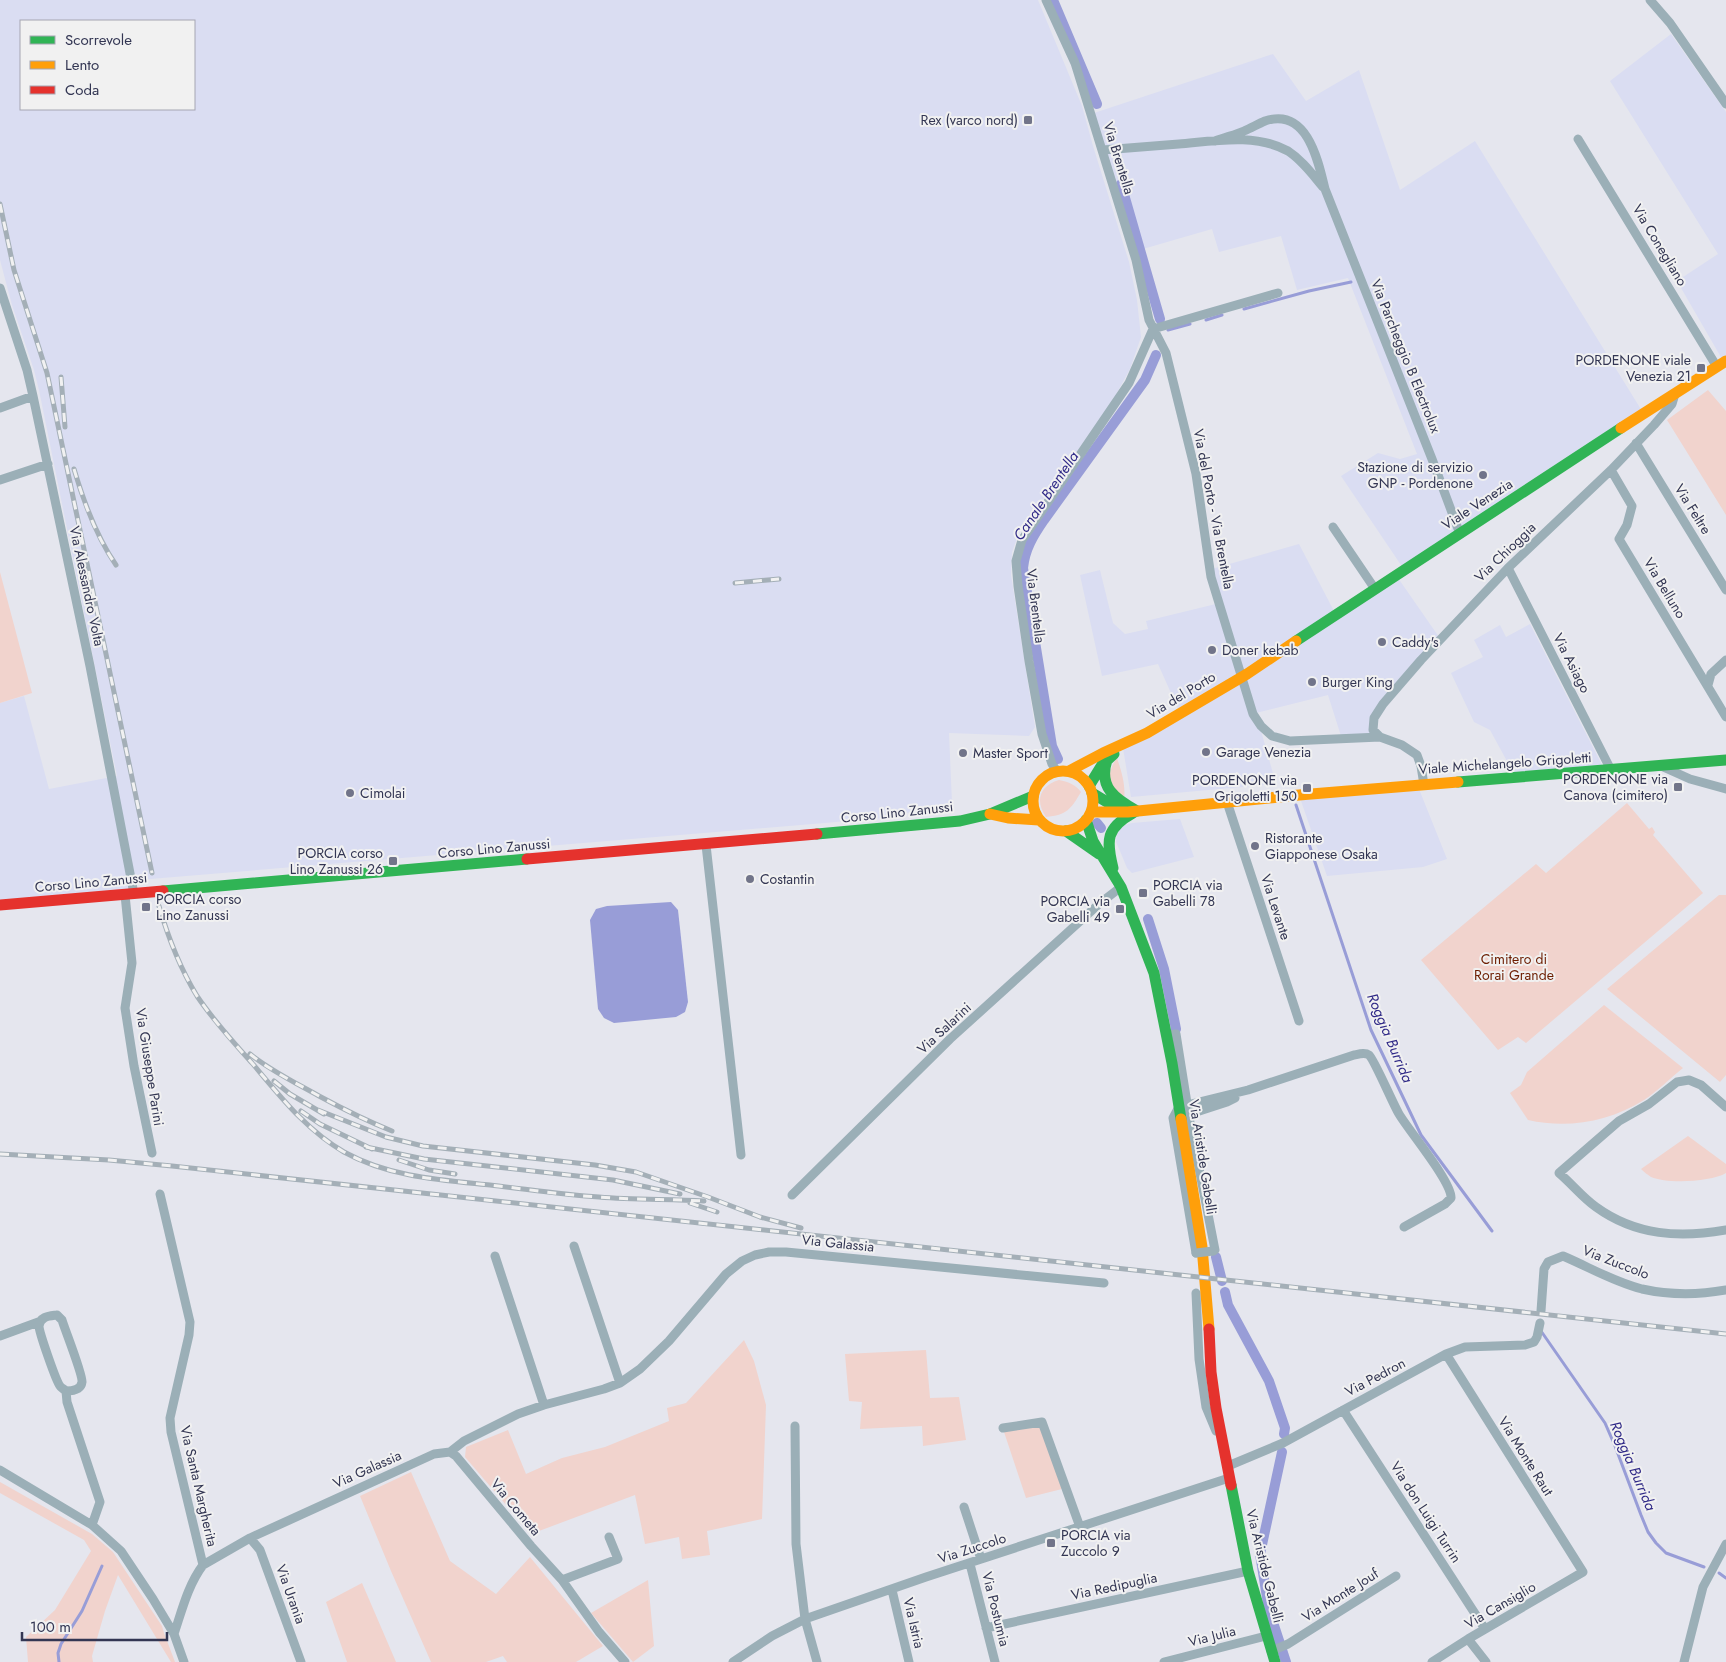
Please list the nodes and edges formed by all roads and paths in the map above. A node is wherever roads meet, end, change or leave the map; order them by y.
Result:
1 (1046, 0) edge
2 (1651, 0) edge
3 (1726, 104) edge
4 (1254, 126) junction
5 (1578, 138) dead end
6 (1215, 140) junction
7 (1255, 141) junction
8 (1103, 150) junction
9 (1325, 189) junction
10 (0, 288) edge
11 (1278, 292) dead end
12 (1153, 329) junction
13 (1722, 364) edge
14 (1675, 394) junction
15 (33, 396) junction
16 (0, 408) edge
17 (1636, 443) junction
18 (48, 464) junction
19 (1611, 470) junction
20 (0, 480) edge
21 (1333, 526) dead end
22 (1460, 534) junction
23 (1508, 568) junction
24 (1375, 589) junction
25 (1726, 590) edge
26 (1726, 660) edge
27 (1245, 675) junction
28 (1708, 685) junction
29 (1726, 717) edge
30 (1380, 737) junction
31 (1130, 741) junction
32 (1108, 758) junction
33 (1726, 760) edge
34 (1661, 766) junction
35 (1611, 770) junction
36 (1057, 771) junction
37 (1069, 771) junction
38 (1424, 785) junction
39 (1726, 788) edge
40 (1091, 790) junction
41 (1033, 796) junction
42 (1227, 802) junction
43 (1137, 811) junction
44 (990, 814) junction
45 (1089, 816) junction
46 (1039, 820) junction
47 (1066, 831) junction
48 (706, 845) junction
49 (1100, 855) junction
50 (1119, 884) junction
51 (129, 895) junction
52 (0, 905) edge
53 (1299, 1021) dead end
54 (1726, 1108) edge
55 (1184, 1111) junction
56 (152, 1153) dead end
57 (741, 1155) dead end
58 (160, 1194) dead end
59 (792, 1194) dead end
60 (1404, 1227) dead end
61 (1726, 1230) edge
62 (574, 1246) dead end
63 (495, 1256) dead end
64 (1104, 1283) dead end
65 (1726, 1290) edge
66 (1196, 1293) dead end
67 (1541, 1311) dead end
68 (41, 1321) junction
69 (1540, 1323) dead end
70 (0, 1336) edge
71 (1446, 1354) junction
72 (620, 1382) junction
73 (66, 1391) junction
74 (544, 1405) junction
75 (1343, 1410) junction
76 (794, 1426) dead end
77 (1003, 1428) dead end
78 (1223, 1447) junction
79 (450, 1452) junction
80 (0, 1470) edge
81 (1228, 1472) junction
82 (964, 1507) dead end
83 (92, 1525) junction
84 (1080, 1527) junction
85 (609, 1537) dead end
86 (250, 1538) junction
87 (1726, 1544) edge
88 (981, 1560) junction
89 (970, 1564) junction
90 (204, 1565) junction
91 (1248, 1571) junction
92 (1582, 1572) joint
93 (1396, 1576) dead end
94 (562, 1580) junction
95 (892, 1590) junction
96 (806, 1619) junction
97 (986, 1628) junction
98 (1486, 1629) junction
99 (174, 1634) junction
100 (1266, 1636) junction
101 (1468, 1639) junction
102 (1275, 1654) edge
103 (184, 1662) edge
104 (301, 1662) edge
105 (624, 1662) edge
106 (733, 1662) edge
107 (817, 1662) edge
108 (909, 1662) edge
109 (995, 1662) edge
110 (1164, 1662) edge
111 (1432, 1662) edge
112 (1486, 1662) edge
113 (1684, 1662) edge

1 - 8 street, Via Brentella
2 - 3 street
4 - 6 street, Via Parcheggio B Electrolux
4 - 7 street
4 - 9 street, Via Parcheggio B Electrolux
5 - 13 street, Via Conegliano
6 - 7 street, Via Parcheggio B Electrolux
6 - 8 street, Via Parcheggio B Electrolux
7 - 9 street, Via Parcheggio B Electrolux
8 - 12 street, Via Brentella
9 - 22 street, Via Parcheggio B Electrolux
10 - 15 street, Via Alessandro Volta
11 - 12 street
12 - 27 street, Via del Porto - Via Brentella
12 - 36 street, Via Brentella
13 - 14 main road, Viale Venezia
14 - 17 street, Via Chioggia
14 - 22 main road, Viale Venezia
15 - 16 street
15 - 18 street, Via Alessandro Volta
17 - 19 street, Via Chioggia
17 - 25 street, Via Feltre
18 - 20 street
18 - 51 street, Via Alessandro Volta
19 - 23 street, Via Chioggia
19 - 28 street, Via Belluno
21 - 24 street
22 - 24 main road, Viale Venezia
23 - 30 street, Via Chioggia
23 - 35 street, Via Asiago
24 - 27 main road, Viale Venezia
26 - 28 street
27 - 30 street
27 - 31 main road, Via del Porto
28 - 29 street, Via Belluno
30 - 38 street
31 - 32 main road, Via del Porto
31 - 37 main road, Via del Porto
32 - 40 main road, Via del Porto
32 - 43 main road
33 - 34 main road, Viale Michelangelo Grigoletti
34 - 35 main road, Viale Michelangelo Grigoletti
34 - 39 street
35 - 38 main road, Viale Michelangelo Grigoletti
36 - 37 main road
36 - 41 main road
37 - 40 main road
38 - 42 main road, Viale Michelangelo Grigoletti
40 - 43 main road
40 - 45 main road
41 - 44 main road, Corso Lino Zanussi
41 - 46 main road
42 - 43 main road
42 - 53 street, Via Levante
43 - 45 main road
43 - 50 main road, Via Aristide Gabelli
44 - 46 main road, Corso Lino Zanussi
44 - 48 main road, Corso Lino Zanussi
45 - 47 main road
45 - 49 main road, Via Aristide Gabelli
46 - 47 main road
47 - 49 main road, Via Aristide Gabelli
48 - 51 main road, Corso Lino Zanussi
48 - 57 street
49 - 50 main road, Via Aristide Gabelli
50 - 55 main road, Via Aristide Gabelli
50 - 59 street, Via Salarini
51 - 52 main road, Corso Lino Zanussi
51 - 56 street, Via Giuseppe Parini
54 - 61 street
55 - 55 street, bridge
55 - 60 street
55 - 78 main road, Via Aristide Gabelli
58 - 90 street, Via Santa Margherita
62 - 72 street
63 - 74 street
64 - 72 street, Via Galassia
65 - 67 street, Via Zuccolo
66 - 78 street, Via Aristide Gabelli
68 - 70 street
68 - 73 street
68 - 73 street
69 - 71 street, Via Pedron
71 - 75 street, Via Pedron
71 - 92 street, Via Monte Raut
72 - 74 street, Via Galassia
73 - 83 street
74 - 79 street, Via Galassia
75 - 81 street, Via Pedron
75 - 98 street, Via don Luigi Turrin
76 - 96 street
77 - 84 street
78 - 81 main road, Via Aristide Gabelli
79 - 86 street, Via Galassia
79 - 94 street, Via Cometa
80 - 83 street
81 - 84 street, Via Zuccolo
81 - 91 main road, Via Aristide Gabelli
82 - 88 street
83 - 99 street
84 - 88 street, Via Zuccolo
85 - 94 street
86 - 90 street, Via Galassia
86 - 104 street, Via Urania
87 - 113 street
88 - 89 street, Via Zuccolo
89 - 95 street, Via Zuccolo
89 - 97 street, Via Postumia
90 - 99 street, Via Santa Margherita
91 - 97 street, Via Redipuglia
91 - 100 main road, Via Aristide Gabelli
92 - 98 street, Via Cansiglio
93 - 102 street, Via Monte Jouf
94 - 105 street, Via Cometa
95 - 96 street, Via Zuccolo
95 - 108 street, Via Istria
96 - 106 street, Via Zuccolo
96 - 107 street
97 - 109 street, Via Postumia
98 - 101 street, Via Cansiglio
99 - 103 street
100 - 102 main road, Via Aristide Gabelli
100 - 110 street, Via Julia
101 - 111 street, Via Cansiglio
101 - 112 street

